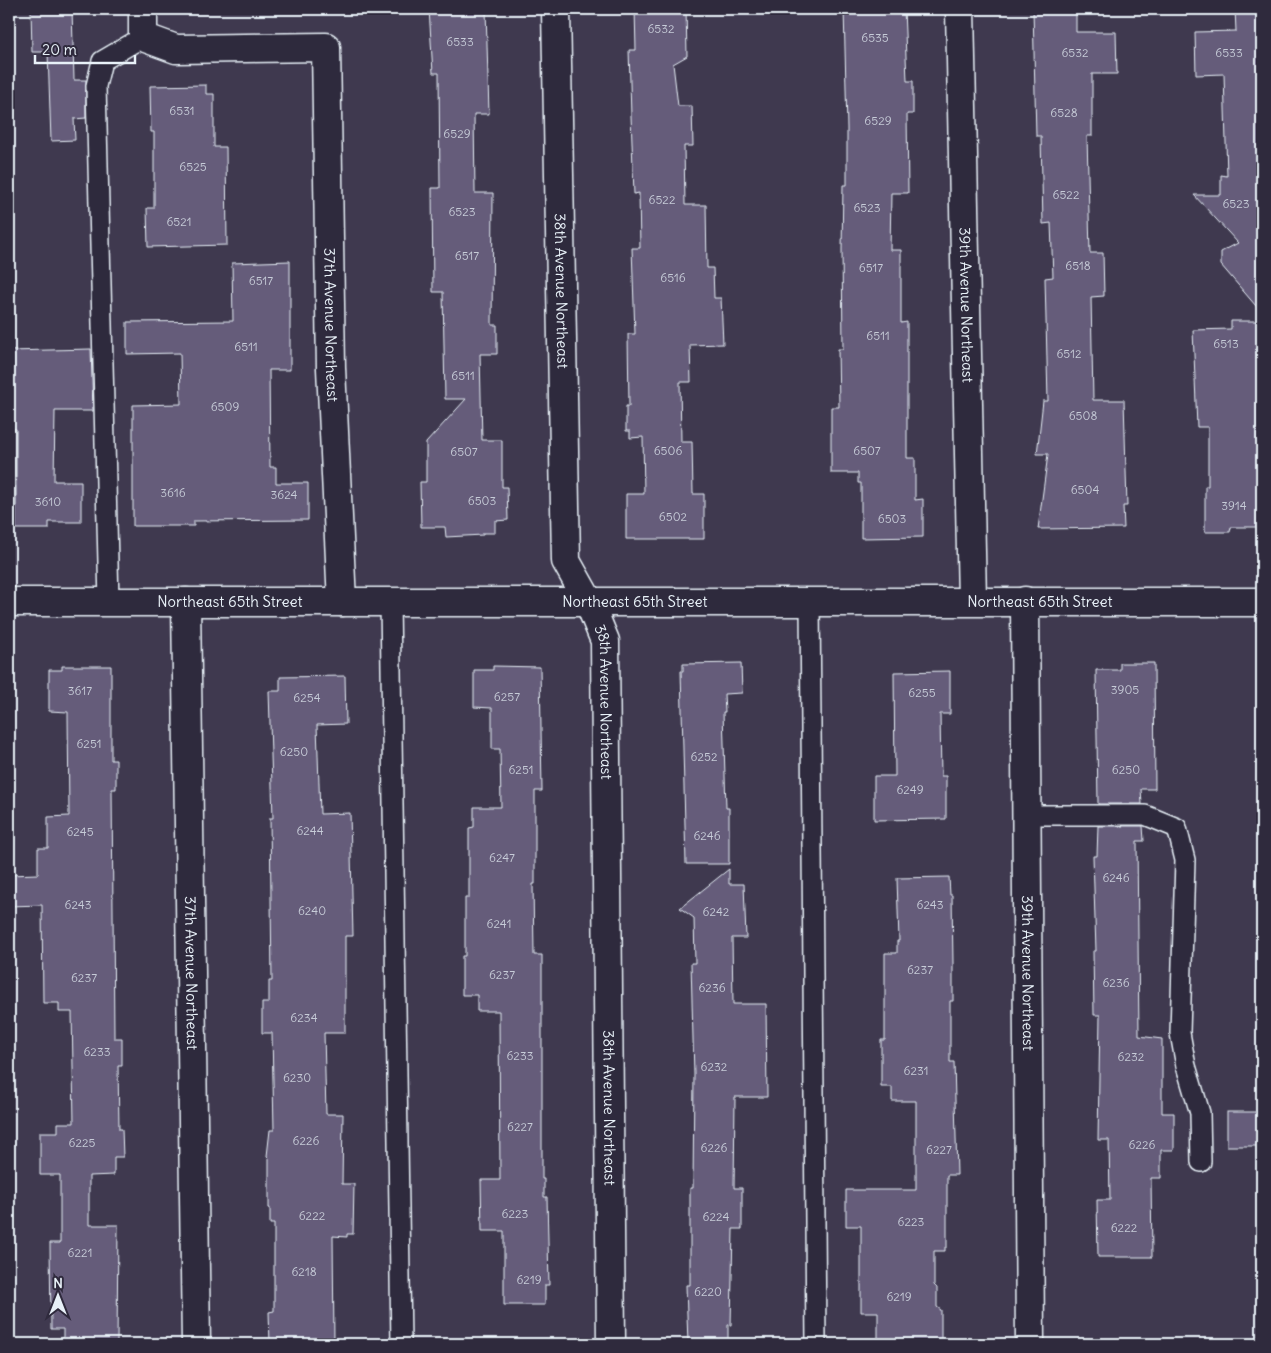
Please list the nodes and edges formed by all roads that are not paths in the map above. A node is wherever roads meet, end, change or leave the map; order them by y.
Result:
1 (143, 9) edge
2 (556, 9) edge
3 (960, 9) edge
4 (144, 37) junction
5 (9, 602) edge
6 (109, 602) junction
7 (186, 602) junction
8 (342, 602) junction
9 (390, 602) junction
10 (589, 602) junction
11 (810, 602) junction
12 (972, 602) junction
13 (1025, 602) junction
14 (1262, 602) edge
15 (1027, 814) junction
16 (1202, 1162) dead end
17 (196, 1344) edge
18 (401, 1344) edge
19 (610, 1344) edge
20 (816, 1344) edge
21 (1030, 1344) edge

1 - 4 street
2 - 10 street, 38th Avenue Northeast
3 - 12 street, 39th Avenue Northeast
4 - 6 lane
4 - 8 street, 37th Avenue Northeast
5 - 6 street, Northeast 65th Street
6 - 7 street, Northeast 65th Street
7 - 8 street, Northeast 65th Street
7 - 17 street, 37th Avenue Northeast
8 - 9 street, Northeast 65th Street
9 - 10 street, Northeast 65th Street
9 - 18 lane
10 - 11 street, Northeast 65th Street
10 - 19 street, 38th Avenue Northeast
11 - 12 street, Northeast 65th Street
11 - 20 lane
12 - 13 street, Northeast 65th Street
13 - 14 street, Northeast 65th Street
13 - 15 street, 39th Avenue Northeast
15 - 16 lane
15 - 21 street, 39th Avenue Northeast

